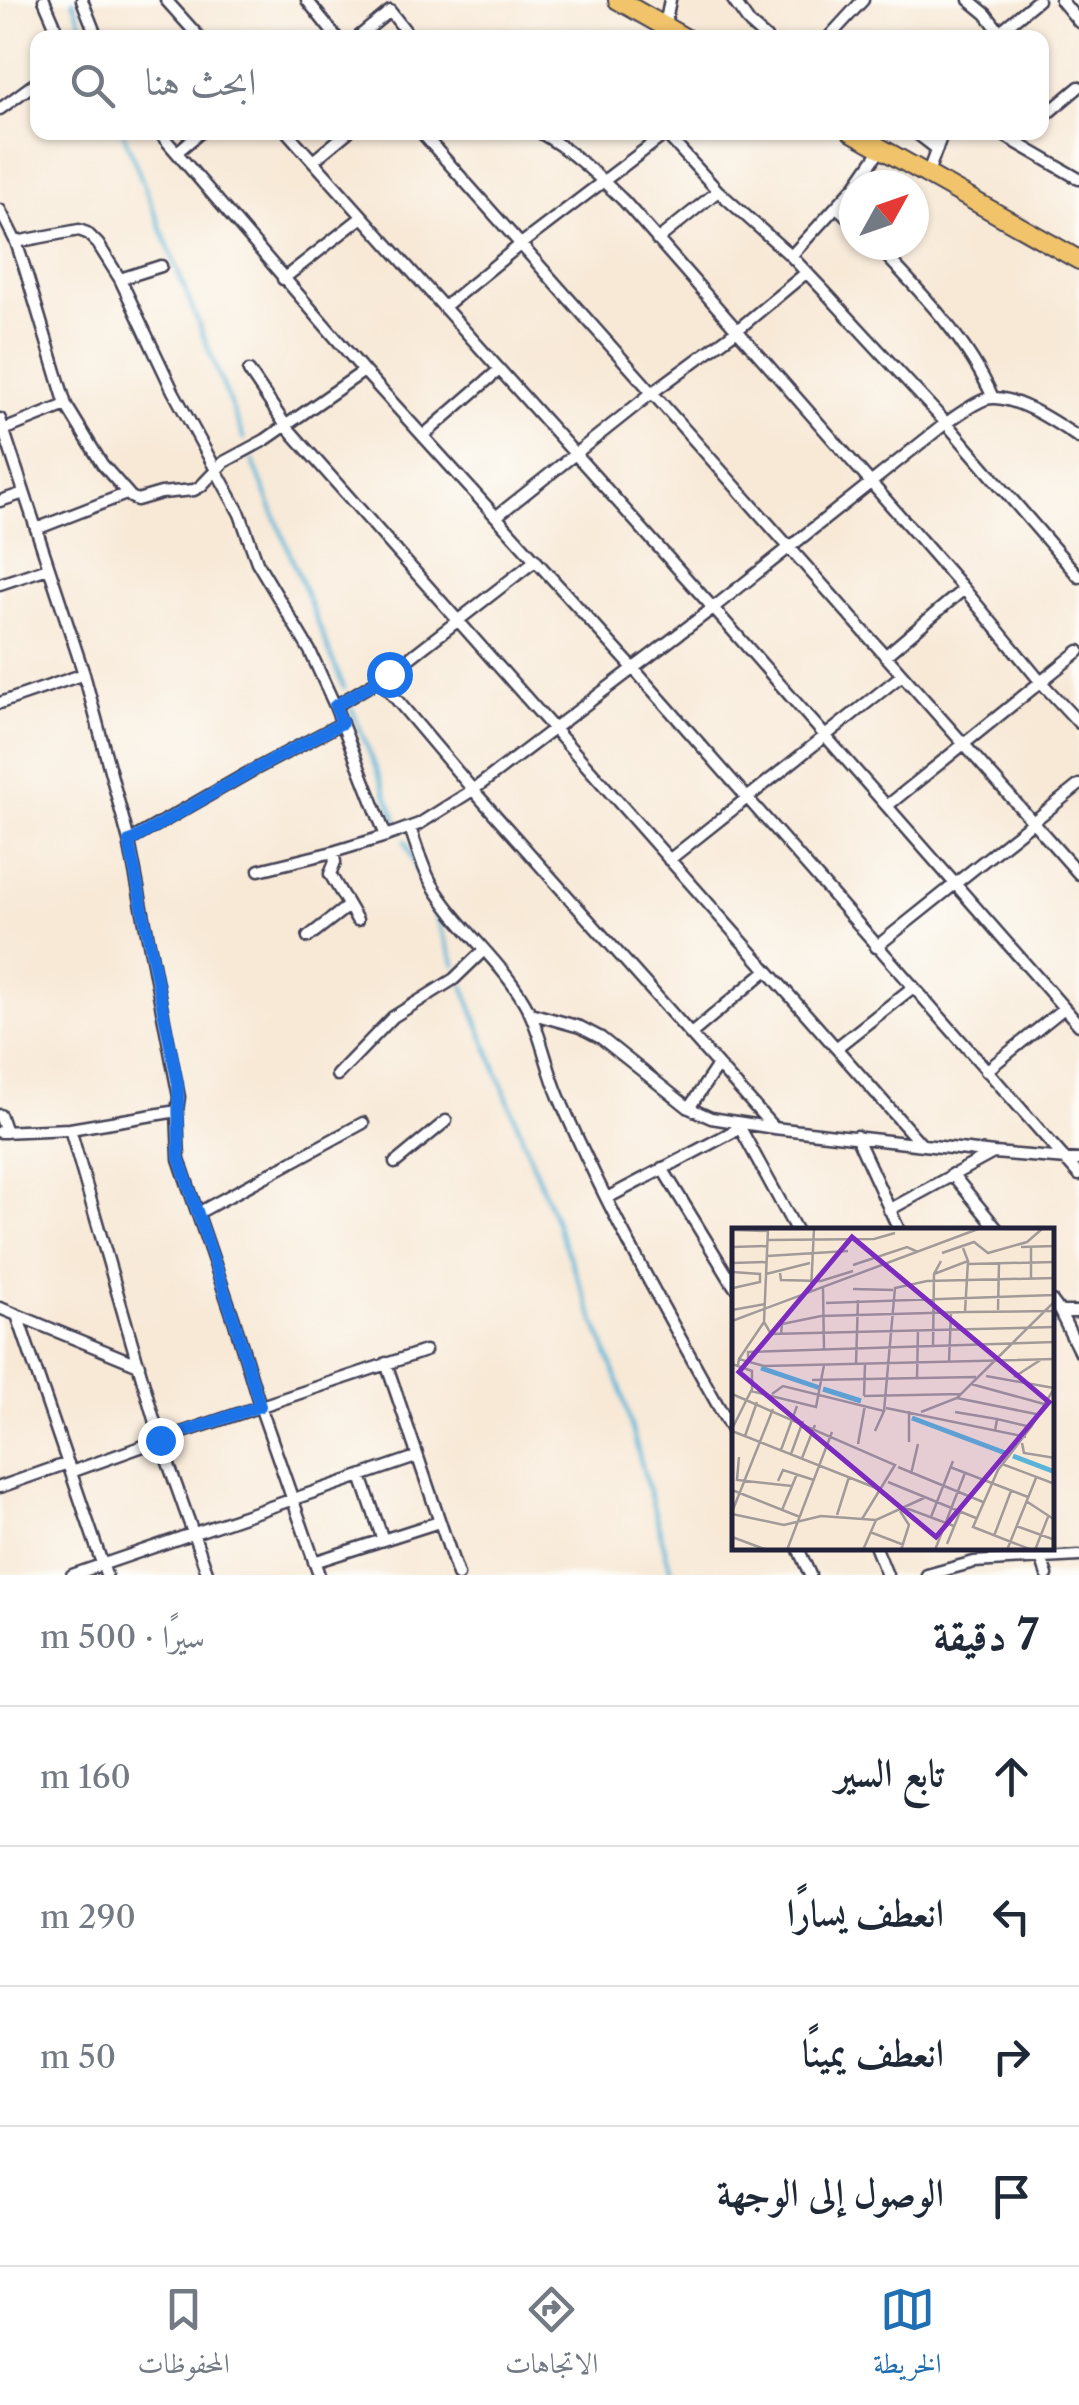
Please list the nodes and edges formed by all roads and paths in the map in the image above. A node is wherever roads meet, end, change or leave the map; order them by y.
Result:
1 (44, 0) edge
2 (82, 0) edge
3 (166, 0) edge
4 (307, 0) edge
5 (618, 0) edge
6 (670, 0) edge
7 (733, 0) edge
8 (863, 0) edge
9 (968, 0) edge
10 (1038, 0) edge
11 (1061, 0) edge
12 (387, 5) edge
13 (1079, 22) edge
14 (665, 26) junction
15 (55, 30) edge
16 (94, 30) edge
17 (193, 30) edge
18 (331, 30) edge
19 (365, 30) edge
20 (405, 30) edge
21 (672, 30) edge
22 (757, 30) edge
23 (835, 30) edge
24 (994, 30) edge
25 (1001, 30) edge
26 (30, 87) edge
27 (1079, 88) edge
28 (0, 109) edge
29 (1049, 112) edge
30 (166, 140) edge
31 (191, 140) edge
32 (294, 140) edge
33 (338, 140) edge
34 (428, 140) edge
35 (552, 140) edge
36 (657, 140) edge
37 (673, 140) edge
38 (866, 140) edge
39 (926, 140) edge
40 (941, 140) edge
41 (1015, 141) edge
42 (881, 149) junction
43 (938, 149) junction
44 (177, 152) junction
45 (313, 161) junction
46 (866, 170) edge
47 (918, 170) edge
48 (929, 170) edge
49 (929, 176) edge
50 (1077, 176) edge
51 (602, 180) junction
52 (718, 191) junction
53 (837, 206) edge
54 (0, 210) edge
55 (362, 217) junction
56 (657, 240) junction
57 (16, 242) junction
58 (521, 244) junction
59 (791, 256) junction
60 (890, 260) edge
61 (1079, 260) edge
62 (161, 266) dead end
63 (807, 272) junction
64 (120, 279) junction
65 (284, 279) junction
66 (444, 307) junction
67 (736, 331) junction
68 (499, 370) junction
69 (364, 371) junction
70 (249, 372) dead end
71 (653, 392) junction
72 (993, 398) junction
73 (66, 405) junction
74 (946, 424) junction
75 (286, 426) junction
76 (1, 427) edge
77 (424, 435) junction
78 (1079, 438) edge
79 (574, 455) junction
80 (217, 468) junction
81 (870, 483) junction
82 (24, 493) junction
83 (126, 494) junction
84 (0, 502) edge
85 (496, 516) junction
86 (36, 529) junction
87 (789, 548) junction
88 (536, 560) junction
89 (48, 568) junction
90 (1079, 576) edge
91 (0, 584) edge
92 (964, 589) junction
93 (712, 608) junction
94 (459, 620) junction
95 (1079, 651) edge
96 (885, 656) junction
97 (632, 668) junction
98 (84, 674) junction
99 (902, 675) junction
100 (380, 680) junction
101 (1040, 681) junction
102 (0, 703) edge
103 (335, 706) junction
104 (342, 723) junction
105 (1079, 723) edge
106 (554, 730) junction
107 (824, 736) junction
108 (964, 742) junction
109 (1079, 786) edge
110 (473, 790) junction
111 (747, 798) junction
112 (888, 806) junction
113 (1032, 822) junction
114 (410, 828) junction
115 (386, 836) junction
116 (129, 842) junction
117 (333, 852) junction
118 (669, 860) junction
119 (259, 870) dead end
120 (1079, 874) edge
121 (956, 884) junction
122 (348, 906) junction
123 (357, 920) dead end
124 (308, 938) dead end
125 (876, 947) junction
126 (484, 950) junction
127 (768, 970) junction
128 (912, 988) junction
129 (1064, 1008) junction
130 (530, 1013) junction
131 (1079, 1024) edge
132 (691, 1034) junction
133 (836, 1048) junction
134 (718, 1065) junction
135 (986, 1071) junction
136 (337, 1075) dead end
137 (688, 1108) junction
138 (177, 1111) junction
139 (0, 1115) edge
140 (446, 1121) dead end
141 (363, 1123) dead end
142 (739, 1126) junction
143 (774, 1128) junction
144 (70, 1130) junction
145 (3, 1132) edge
146 (856, 1136) junction
147 (921, 1144) junction
148 (994, 1153) junction
149 (1064, 1158) junction
150 (1079, 1160) edge
151 (395, 1164) dead end
152 (662, 1168) junction
153 (952, 1174) junction
154 (1079, 1176) edge
155 (606, 1198) junction
156 (889, 1210) junction
157 (198, 1213) junction
158 (795, 1228) edge
159 (898, 1228) edge
160 (996, 1228) edge
161 (732, 1283) edge
162 (1054, 1303) edge
163 (0, 1308) edge
164 (1060, 1312) junction
165 (1079, 1312) edge
166 (17, 1315) junction
167 (425, 1351) dead end
168 (1079, 1351) edge
169 (386, 1362) junction
170 (139, 1366) junction
171 (260, 1406) junction
172 (732, 1430) edge
173 (160, 1440) junction
174 (416, 1457) junction
175 (70, 1467) junction
176 (361, 1476) junction
177 (0, 1487) edge
178 (292, 1500) junction
179 (439, 1522) junction
180 (192, 1534) junction
181 (383, 1540) junction
182 (799, 1550) edge
183 (877, 1550) edge
184 (967, 1550) edge
185 (1048, 1554) edge
186 (1079, 1556) edge
187 (314, 1562) junction
188 (974, 1562) junction
189 (104, 1570) edge
190 (72, 1575) edge
191 (208, 1575) edge
192 (319, 1575) edge
193 (458, 1575) edge
194 (810, 1575) edge
195 (886, 1575) edge
196 (928, 1575) edge
197 (1047, 1575) edge

1 - 15 street
2 - 16 street
3 - 17 street
4 - 18 street
5 - 14 highway
6 - 14 street
7 - 22 street
8 - 23 street
9 - 24 street
10 - 25 street
11 - 13 street
12 - 19 street
12 - 20 street
14 - 21 highway
26 - 28 street
27 - 29 street
30 - 44 street
31 - 44 street
32 - 45 street
33 - 45 street
34 - 58 street
35 - 51 street
36 - 51 street
37 - 52 street
38 - 42 highway
39 - 43 street
40 - 43 street
41 - 50 street
42 - 46 street
42 - 47 highway
43 - 48 street
44 - 65 street
45 - 55 street
49 - 61 highway
51 - 56 street
51 - 58 street
52 - 56 street
52 - 59 street
53 - 59 street
54 - 57 street
55 - 65 street
55 - 66 street
56 - 67 street
57 - 64 street
57 - 73 street
58 - 66 street
58 - 71 street
59 - 63 street
60 - 72 street
62 - 64 street
63 - 67 street
63 - 74 street
64 - 80 street
65 - 69 street
66 - 68 street
67 - 71 street
67 - 81 street
68 - 77 street
68 - 79 street
69 - 75 street
69 - 77 street
70 - 75 street
71 - 79 street
71 - 87 street
72 - 74 street
72 - 78 street
73 - 76 street
73 - 83 street
74 - 81 street
74 - 90 street
75 - 80 street
75 - 94 street
76 - 82 street
77 - 85 street
79 - 85 street
79 - 93 street
80 - 83 street
80 - 103 street
81 - 87 street
81 - 92 street
82 - 84 street
82 - 86 street
83 - 86 street
85 - 88 street
86 - 89 street
87 - 93 street
87 - 96 street
88 - 94 street
88 - 97 street
89 - 91 street
89 - 98 street
92 - 96 street
92 - 101 street
93 - 97 street
93 - 107 street
94 - 100 street
94 - 106 street
95 - 101 street
96 - 99 street
97 - 106 street
97 - 111 street
98 - 102 street
98 - 116 street
99 - 107 street
99 - 108 street
100 - 103 street
100 - 110 street
101 - 105 street
101 - 108 street
103 - 104 street
104 - 115 street
104 - 116 street
106 - 110 street
106 - 118 street
107 - 111 street
107 - 112 street
108 - 112 street
108 - 113 street
109 - 113 street
110 - 114 street
110 - 132 street
111 - 118 street
111 - 125 street
112 - 121 street
113 - 120 street
113 - 121 street
114 - 115 street
114 - 126 street
115 - 117 street
116 - 138 street
117 - 119 street
117 - 122 street
118 - 127 street
121 - 125 street
121 - 129 street
122 - 123 street
122 - 124 street
125 - 128 street
126 - 130 street
126 - 136 street
127 - 132 street
127 - 133 street
128 - 133 street
128 - 135 street
129 - 131 street
129 - 135 street
130 - 137 street
130 - 155 street
132 - 134 street
133 - 147 street
134 - 137 street
134 - 143 street
135 - 149 street
137 - 142 street
138 - 144 street
138 - 157 street
139 - 145 street
140 - 151 street
141 - 157 street
142 - 143 street
142 - 152 street
142 - 158 street
143 - 146 street
144 - 145 street
144 - 170 street
146 - 147 street
146 - 156 street
147 - 148 street
148 - 149 street
148 - 153 street
149 - 150 street
149 - 154 street
152 - 155 street
152 - 161 street
153 - 156 street
153 - 160 street
155 - 172 street
156 - 159 street
157 - 171 street
162 - 164 street
163 - 166 street
164 - 165 street
164 - 168 street
166 - 170 street
166 - 175 street
167 - 169 street
169 - 171 street
169 - 174 street
170 - 173 street
171 - 173 street
171 - 178 street
173 - 175 street
173 - 180 street
174 - 176 street
174 - 179 street
175 - 177 street
175 - 189 street
176 - 178 street
176 - 181 street
178 - 180 street
178 - 187 street
179 - 181 street
179 - 193 street
180 - 189 street
180 - 191 street
181 - 187 street
182 - 194 street
183 - 195 street
184 - 188 street
185 - 186 street
185 - 188 street
185 - 197 street
187 - 192 street
188 - 196 street
189 - 190 street

